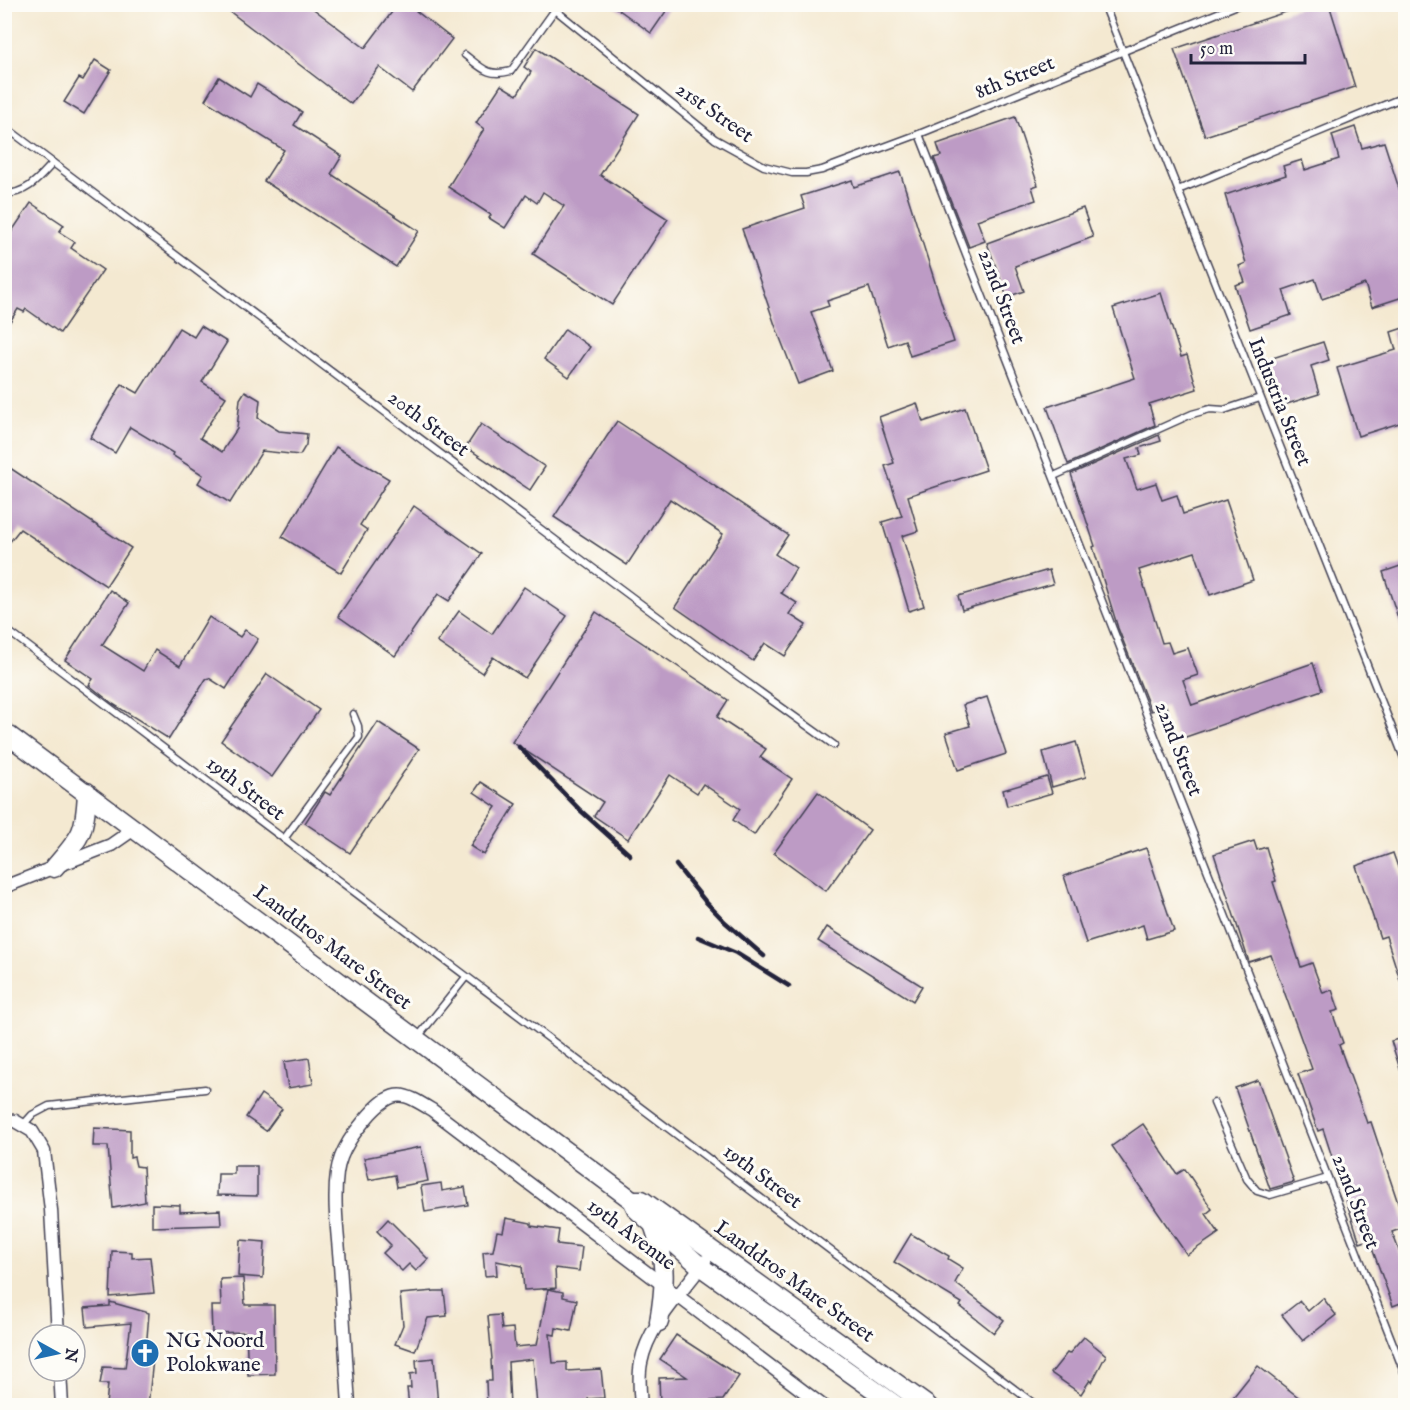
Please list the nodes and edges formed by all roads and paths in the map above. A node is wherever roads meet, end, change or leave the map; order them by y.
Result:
1 (548, 4) edge
2 (1104, 4) edge
3 (1240, 4) edge
4 (557, 7) edge
5 (1124, 53) junction
6 (465, 55) dead end
7 (1399, 99) dead end
8 (4, 126) edge
9 (919, 134) junction
10 (53, 163) junction
11 (1178, 190) junction
12 (4, 194) edge
13 (1260, 398) junction
14 (1054, 477) junction
15 (4, 628) edge
16 (353, 714) dead end
17 (4, 732) edge
18 (834, 745) dead end
19 (1406, 763) edge
20 (87, 792) junction
21 (134, 829) junction
22 (284, 839) junction
23 (54, 868) junction
24 (4, 887) edge
25 (466, 976) junction
26 (415, 1040) junction
27 (205, 1089) dead end
28 (1214, 1103) dead end
29 (4, 1120) edge
30 (23, 1125) junction
31 (1328, 1178) junction
32 (632, 1200) junction
33 (653, 1225) junction
34 (713, 1251) junction
35 (701, 1267) junction
36 (672, 1291) junction
37 (659, 1322) joint
38 (57, 1323) edge
39 (1406, 1377) edge
40 (61, 1383) edge
41 (62, 1406) edge
42 (349, 1406) edge
43 (640, 1406) edge
44 (823, 1406) edge
45 (897, 1406) edge
46 (928, 1406) edge
47 (1037, 1406) edge

1 - 4 lane, 21st Street
2 - 5 lane, Industria Street
3 - 5 lane, 8th Street
4 - 6 lane
4 - 9 lane, 21st Street
5 - 9 lane, 8th Street
5 - 11 lane, Industria Street
7 - 11 lane
8 - 10 lane, 20th Street
9 - 14 lane, 22nd Street
10 - 12 lane
10 - 18 lane, 20th Street
11 - 13 lane, Industria Street
13 - 14 lane
13 - 19 lane, Industria Street
14 - 31 lane, 22nd Street
15 - 22 lane, 19th Street
16 - 22 lane
17 - 20 main road, Landdros Mare Street
20 - 21 main road, Landdros Mare Street
20 - 23 main road
21 - 23 street
21 - 26 main road, Landdros Mare Street
22 - 25 lane, 19th Street
23 - 24 street
25 - 26 lane
25 - 47 lane, 19th Street
26 - 32 main road, Landdros Mare Street
27 - 30 lane
28 - 31 lane
29 - 30 street
30 - 38 street
31 - 39 lane, 22nd Street
32 - 33 main road, Landdros Mare Street
32 - 34 main road, Landdros Mare Street
33 - 35 main road, Landdros Mare Street
33 - 36 main road
34 - 35 street
34 - 46 main road, Landdros Mare Street
35 - 36 street
35 - 45 main road, Landdros Mare Street
36 - 37 main road
36 - 42 street, 19th Avenue
36 - 44 street, 19th Avenue
37 - 43 street
40 - 41 street

